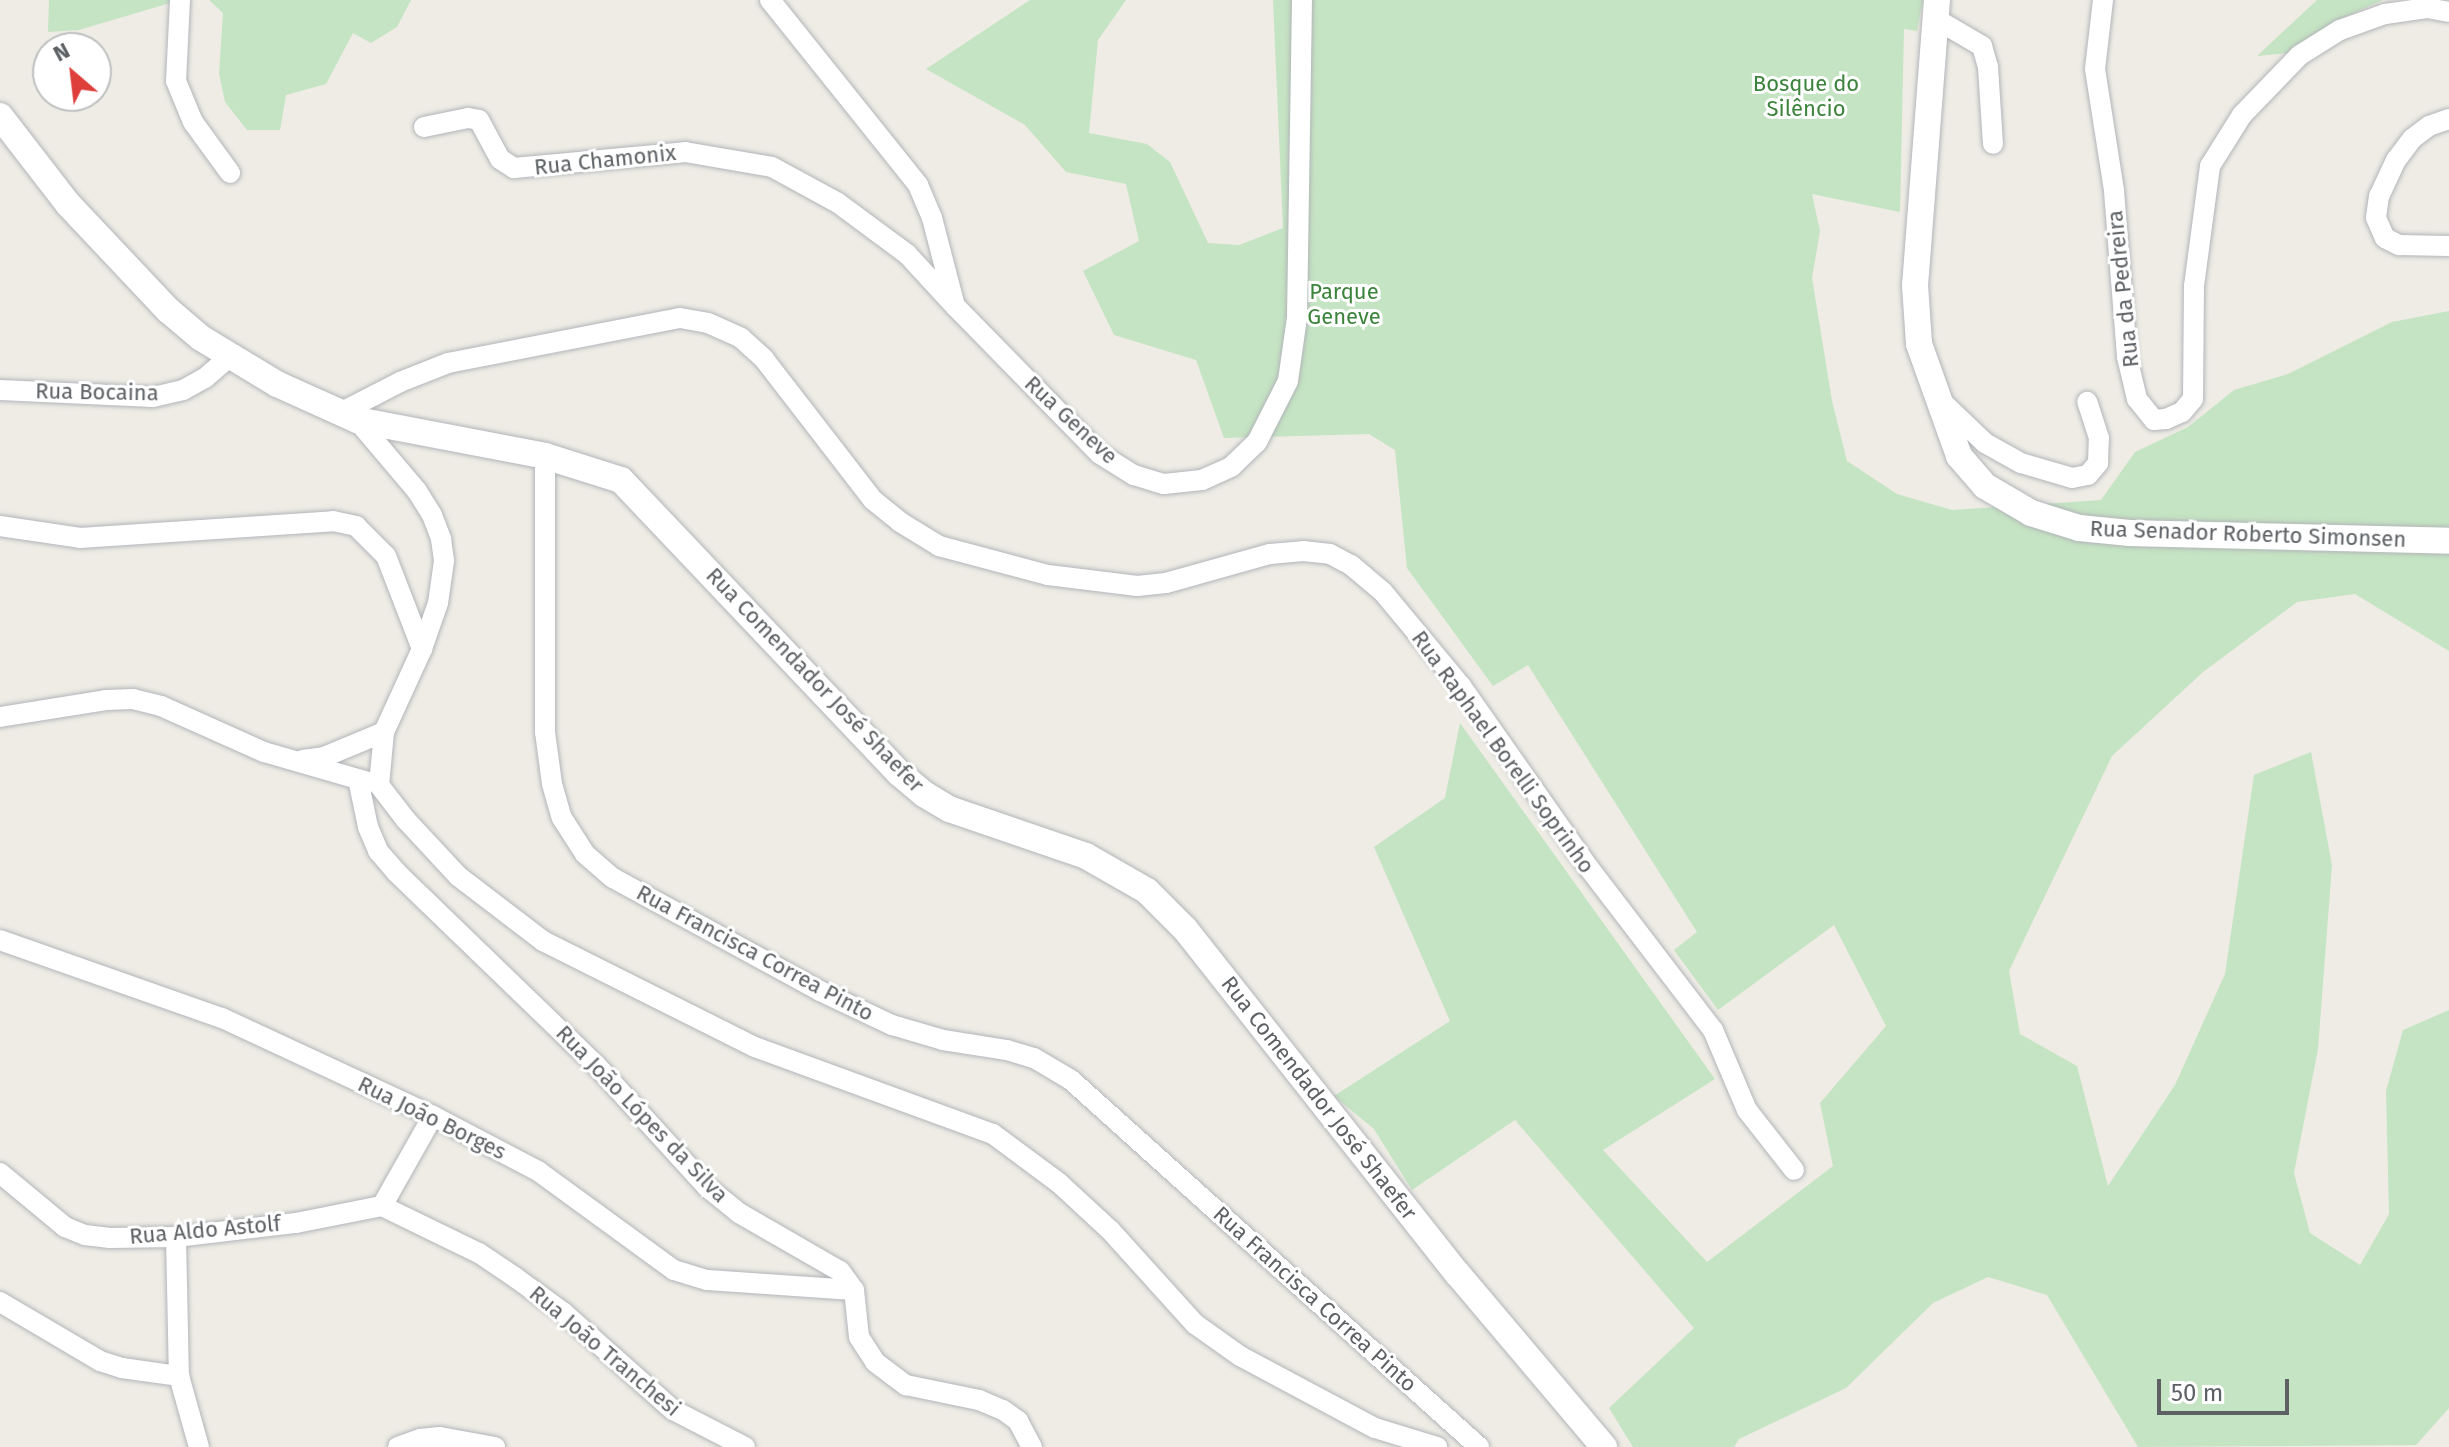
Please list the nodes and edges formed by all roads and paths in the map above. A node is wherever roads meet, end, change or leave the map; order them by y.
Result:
1 (180, 0) edge
2 (770, 0) edge
3 (1302, 0) edge
4 (2103, 0) edge
5 (1936, 9) edge
6 (2449, 12) edge
7 (0, 116) edge
8 (2449, 119) edge
9 (424, 127) dead end
10 (1993, 144) dead end
11 (230, 173) dead end
12 (2449, 246) edge
13 (955, 306) junction
14 (230, 356) junction
15 (0, 390) edge
16 (1934, 393) junction
17 (2087, 402) dead end
18 (349, 416) junction
19 (545, 456) junction
20 (0, 526) edge
21 (2449, 541) edge
22 (422, 649) junction
23 (0, 717) edge
24 (384, 732) junction
25 (299, 761) junction
26 (358, 779) junction
27 (379, 785) junction
28 (0, 940) edge
29 (433, 1116) junction
30 (1794, 1170) dead end
31 (0, 1173) edge
32 (382, 1206) junction
33 (176, 1237) junction
34 (854, 1290) junction
35 (0, 1302) edge
36 (179, 1376) junction
37 (199, 1447) edge
38 (398, 1447) edge
39 (495, 1447) edge
40 (745, 1447) edge
41 (1032, 1447) edge
42 (1437, 1447) edge
43 (1479, 1447) edge
44 (1604, 1447) edge

1 - 11 street
2 - 13 street, Rua Geneve
3 - 13 street, Rua Geneve
4 - 6 street, Rua da Pedreira
5 - 10 street
5 - 16 street, Rua Senador Roberto Simonsen
7 - 14 street, Rua Comendador José Shaefer
8 - 12 street
9 - 13 street, Rua Chamonix
14 - 15 street, Rua Bocaina
14 - 18 street, Rua Comendador José Shaefer
16 - 17 street
16 - 21 street, Rua Senador Roberto Simonsen
18 - 19 street, Rua Comendador José Shaefer
18 - 22 street
18 - 30 street, Rua Raphael Borelli Soprinho
19 - 43 street, Rua Francisca Correa Pinto
19 - 44 street, Rua Comendador José Shaefer
20 - 22 street
22 - 24 street
23 - 25 street
24 - 25 street
24 - 27 street
25 - 26 street
26 - 27 street
26 - 34 street, Rua João Lópes da Silva
27 - 42 street
28 - 29 street, Rua João Borges
29 - 32 street
29 - 34 street, Rua João Borges
31 - 33 street, Rua Aldo Astolf
32 - 33 street, Rua Aldo Astolf
32 - 40 street, Rua João Tranchesi
33 - 36 street
34 - 41 street
35 - 36 street
36 - 37 street
38 - 39 street

